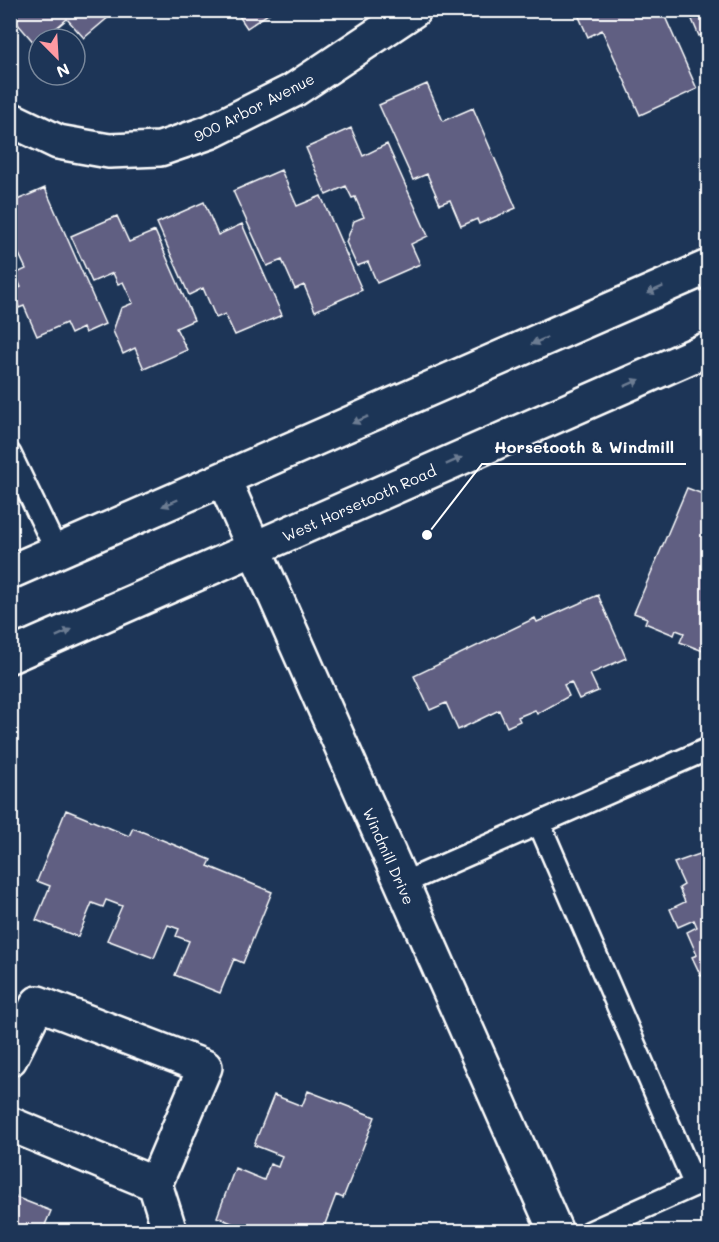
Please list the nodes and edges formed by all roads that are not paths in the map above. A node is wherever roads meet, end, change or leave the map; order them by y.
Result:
1 (414, 10) edge
2 (10, 119) edge
3 (708, 267) edge
4 (708, 349) edge
5 (10, 454) edge
6 (224, 480) junction
7 (252, 550) junction
8 (57, 552) junction
9 (10, 572) edge
10 (10, 656) edge
11 (708, 749) edge
12 (539, 823) junction
13 (401, 884) junction
14 (10, 1059) edge
15 (10, 1124) edge
16 (702, 1182) edge
17 (155, 1184) junction
18 (170, 1232) edge
19 (556, 1232) edge
20 (590, 1232) edge

1 - 2 street, 900 Arbor Avenue
3 -> 6 street
7 -> 4 street, West Horsetooth Road
5 - 8 lane
6 - 7 street, Windmill Drive
6 -> 8 street
10 -> 7 street, West Horsetooth Road
7 - 13 street, Windmill Drive
8 - 9 street
11 - 12 lane
12 - 13 lane
12 - 16 lane
13 - 19 street, Windmill Drive
14 - 17 street
15 - 17 street
16 - 20 lane
17 - 18 street

